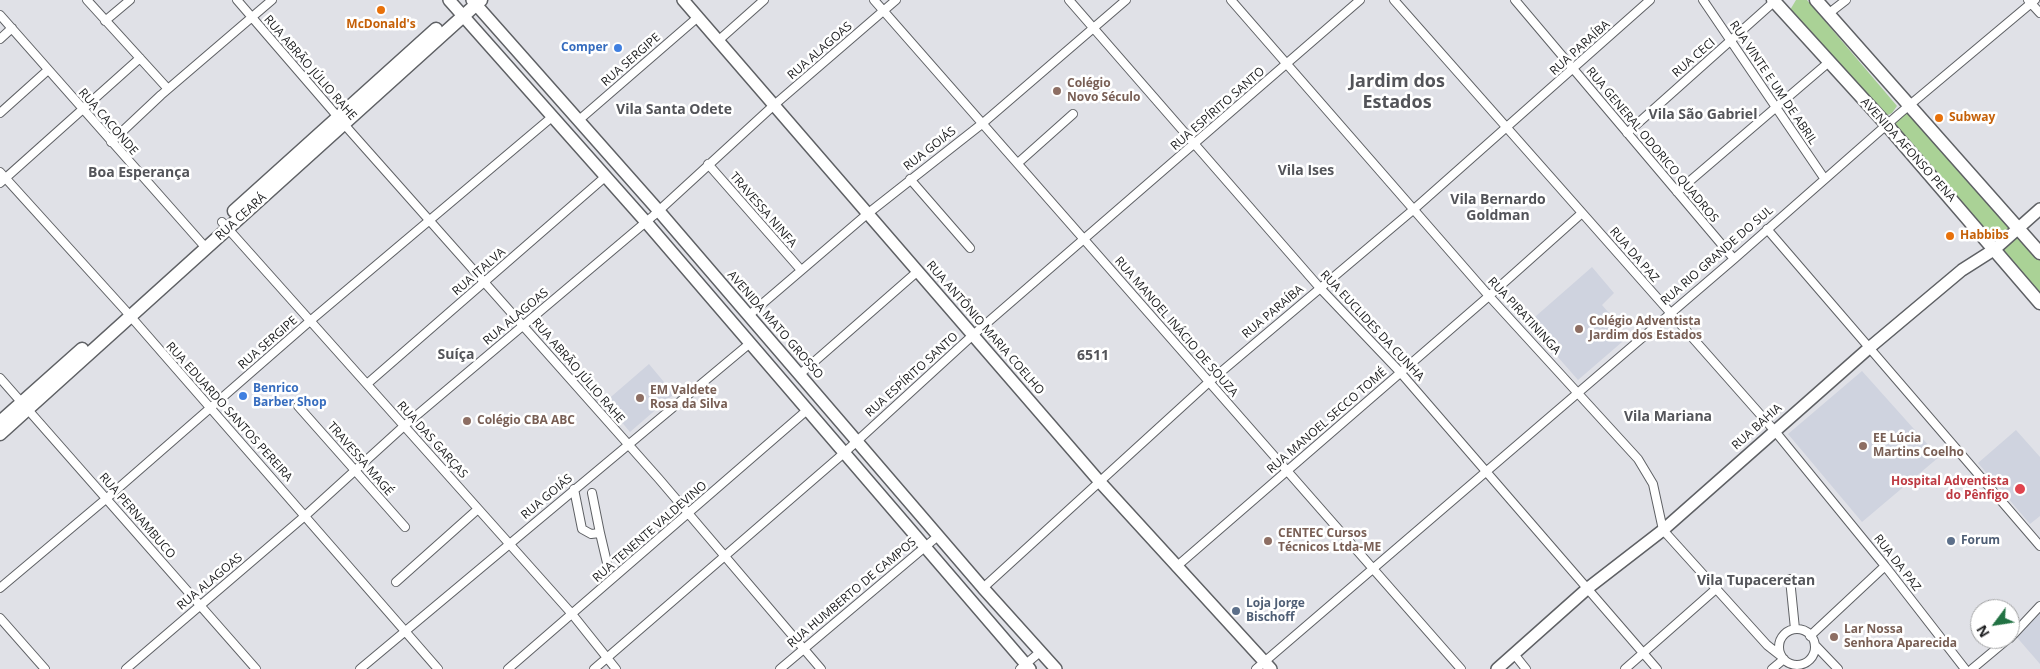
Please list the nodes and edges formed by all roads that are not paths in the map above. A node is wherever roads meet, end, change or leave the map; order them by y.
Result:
1 (87, 0) edge
2 (130, 0) edge
3 (237, 0) edge
4 (272, 0) edge
5 (683, 0) edge
6 (764, 0) edge
7 (874, 0) edge
8 (896, 0) edge
9 (1069, 0) edge
10 (1126, 0) edge
11 (1231, 0) edge
12 (1360, 0) edge
13 (1394, 0) edge
14 (1515, 0) edge
15 (1650, 0) edge
16 (1703, 0) edge
17 (1816, 0) edge
18 (1846, 0) edge
19 (474, 1) edge
20 (1774, 1) edge
21 (2032, 1) edge
22 (457, 8) edge
23 (884, 10) junction
24 (2040, 13) edge
25 (1828, 14) junction
26 (0, 15) edge
27 (252, 17) junction
28 (698, 17) junction
29 (105, 21) junction
30 (12, 28) junction
31 (1094, 28) junction
32 (0, 39) edge
33 (718, 40) junction
34 (1731, 41) junction
35 (488, 42) junction
36 (510, 42) junction
37 (140, 58) junction
38 (1829, 62) junction
39 (1287, 64) junction
40 (1572, 69) junction
41 (48, 70) junction
42 (168, 89) junction
43 (773, 106) junction
44 (1908, 106) junction
45 (1775, 107) junction
46 (83, 110) junction
47 (0, 112) edge
48 (1073, 114) dead end
49 (552, 116) junction
50 (341, 120) junction
51 (579, 120) junction
52 (983, 123) junction
53 (1886, 124) junction
54 (1508, 128) junction
55 (1627, 133) junction
56 (111, 142) junction
57 (1194, 146) junction
58 (615, 162) junction
59 (1018, 162) junction
60 (708, 164) junction
61 (0, 172) edge
62 (605, 177) junction
63 (1824, 178) junction
64 (910, 179) junction
65 (3, 181) edge
66 (1677, 192) junction
67 (2040, 209) edge
68 (658, 210) junction
69 (1413, 210) junction
70 (1582, 213) junction
71 (866, 214) junction
72 (430, 219) junction
73 (646, 222) junction
74 (225, 225) junction
75 (2018, 228) junction
76 (1767, 229) junction
77 (1084, 239) junction
78 (203, 245) junction
79 (970, 248) dead end
80 (1995, 249) junction
81 (2040, 253) edge
82 (1734, 259) junction
83 (801, 270) junction
84 (918, 271) junction
85 (484, 282) junction
86 (1320, 288) junction
87 (1489, 296) junction
88 (2040, 303) edge
89 (1669, 312) junction
90 (128, 313) junction
91 (729, 320) junction
92 (751, 320) junction
93 (310, 321) junction
94 (523, 326) junction
95 (973, 335) junction
96 (746, 341) junction
97 (1869, 348) junction
98 (1400, 372) junction
99 (799, 375) junction
100 (0, 378) edge
101 (1209, 382) junction
102 (367, 384) junction
103 (1577, 391) junction
104 (24, 406) junction
105 (298, 406) dead end
106 (210, 408) junction
107 (806, 411) junction
108 (0, 422) edge
109 (404, 426) junction
110 (1774, 430) junction
111 (0, 434) edge
112 (857, 441) junction
113 (628, 444) junction
114 (844, 453) junction
115 (1287, 470) junction
116 (1486, 470) junction
117 (355, 471) junction
118 (1099, 481) junction
119 (574, 488) junction
120 (592, 493) dead end
121 (107, 498) junction
122 (478, 509) junction
123 (688, 514) junction
124 (306, 515) junction
125 (405, 527) dead end
126 (1663, 530) junction
127 (600, 533) junction
128 (938, 536) junction
129 (508, 544) junction
130 (924, 546) junction
131 (2040, 546) edge
132 (724, 556) junction
133 (1885, 566) junction
134 (1176, 567) junction
135 (608, 568) dead end
136 (1373, 568) junction
137 (1790, 579) dead end
138 (396, 582) dead end
139 (0, 588) edge
140 (983, 588) junction
141 (1588, 588) junction
142 (1717, 588) junction
143 (200, 605) junction
144 (2040, 606) edge
145 (572, 614) junction
146 (0, 618) edge
147 (2020, 627) edge
148 (1795, 629) junction
149 (405, 630) junction
150 (1810, 636) junction
151 (1815, 645) junction
152 (804, 649) junction
153 (1996, 649) edge
154 (1040, 652) junction
155 (1643, 652) junction
156 (1514, 654) junction
157 (1782, 657) junction
158 (606, 658) junction
159 (1264, 666) edge
160 (1800, 667) edge
161 (1026, 668) edge
162 (45, 669) edge
163 (126, 669) edge
164 (256, 669) edge
165 (360, 669) edge
166 (438, 669) edge
167 (508, 669) edge
168 (594, 669) edge
169 (616, 669) edge
170 (780, 669) edge
171 (821, 669) edge
172 (1056, 669) edge
173 (1461, 669) edge
174 (1497, 669) edge
175 (1526, 669) edge
176 (1625, 669) edge
177 (1657, 669) edge
178 (1772, 669) edge
179 (1838, 669) edge
180 (1965, 669) edge
181 (1972, 669) edge

1 - 29 street
2 - 29 street
3 - 27 street, RUA ABRÃO JÚLIO RAHE
4 - 27 street
5 - 28 main road, RUA ANTÔNIO MARIA COELHO
6 - 33 street
7 - 23 street, RUA MANOEL INÁCIO DE SOUZA
8 - 23 street, RUA ALAGOAS
9 - 31 street, RUA EUCLIDES DA CUNHA
10 - 31 street, RUA GOIÁS
11 - 39 street, RUA PIRATININGA
12 - 39 street, RUA ESPÍRITO SANTO
13 - 54 street, RUA DA PAZ
14 - 40 street, RUA GENERAL ODORICO QUADROS
15 - 40 street, RUA PARAÍBA
16 - 34 street, RUA VINTE E UM DE ABRIL
17 - 25 main road
18 - 25 street
19 - 22 main road, RUA CEARÁ
19 - 36 main road, AVENIDA MATO GROSSO
20 - 34 street, RUA CECI
20 - 38 main road, AVENIDA AFONSO PENA
21 - 24 street
21 - 44 street, RUA RIO GRANDE DO SUL
22 - 35 main road
22 - 50 main road, RUA CEARÁ
23 - 43 street, RUA ALAGOAS
23 - 52 street, RUA MANOEL INÁCIO DE SOUZA
25 - 44 main road
26 - 30 street, RUA CACONDE
27 - 42 street
27 - 50 street, RUA ABRÃO JÚLIO RAHE
28 - 33 main road, RUA ANTÔNIO MARIA COELHO
28 - 51 street, RUA SERGIPE
29 - 37 street
30 - 32 street
30 - 41 street, RUA CACONDE
31 - 52 street, RUA GOIÁS
31 - 57 street, RUA EUCLIDES DA CUNHA
33 - 43 main road, RUA ANTÔNIO MARIA COELHO
34 - 45 street, RUA VINTE E UM DE ABRIL
34 - 55 street, RUA CECI
35 - 36 main road
35 - 49 main road
36 - 51 main road, AVENIDA MATO GROSSO
37 - 42 street
37 - 46 street
38 - 45 street
38 - 53 main road, AVENIDA AFONSO PENA
39 - 57 street, RUA ESPÍRITO SANTO
39 - 69 street, RUA PIRATININGA
40 - 54 street, RUA PARAÍBA
40 - 55 street, RUA GENERAL ODORICO QUADROS
41 - 46 street, RUA CACONDE
41 - 47 street
42 - 56 street
43 - 60 street, RUA ALAGOAS
43 - 71 main road, RUA ANTÔNIO MARIA COELHO
44 - 53 street, RUA RIO GRANDE DO SUL
44 - 75 main road
45 - 63 street, RUA VINTE E UM DE ABRIL
45 - 66 street
46 - 56 street, RUA CACONDE
46 - 65 street
48 - 59 street
49 - 62 main road
49 - 72 street, RUA SERGIPE
50 - 72 street, RUA ABRÃO JÚLIO RAHE
50 - 74 main road, RUA CEARÁ
51 - 58 main road, AVENIDA MATO GROSSO
52 - 59 street, RUA MANOEL INÁCIO DE SOUZA
52 - 64 street, RUA GOIÁS
53 - 63 street, RUA RIO GRANDE DO SUL
53 - 80 main road, AVENIDA AFONSO PENA
54 - 69 street, RUA PARAÍBA
54 - 70 street, RUA DA PAZ
55 - 66 street, RUA GENERAL ODORICO QUADROS
56 - 78 street, RUA CACONDE
57 - 77 street, RUA ESPÍRITO SANTO
57 - 86 street, RUA EUCLIDES DA CUNHA
58 - 62 main road
58 - 68 main road, AVENIDA MATO GROSSO
59 - 77 street, RUA MANOEL INÁCIO DE SOUZA
60 - 68 street, RUA ALAGOAS
60 - 83 street, TRAVESSA NINFA
61 - 65 street, RUA EDUARDO SANTOS PEREIRA
62 - 73 main road
62 - 85 street, RUA ITALVA
63 - 76 street, RUA RIO GRANDE DO SUL
64 - 71 street, RUA GOIÁS
64 - 79 street
65 - 90 street, RUA EDUARDO SANTOS PEREIRA
66 - 82 street, RUA GENERAL ODORICO QUADROS
67 - 75 main road, RUA BAHIA
68 - 73 street, RUA ALAGOAS
68 - 92 main road, AVENIDA MATO GROSSO
69 - 86 street, RUA PARAÍBA
69 - 87 street, RUA PIRATININGA
70 - 87 street, RUA MANOEL SECCO TOMÉ
70 - 89 street, RUA DA PAZ
71 - 83 street, RUA GOIÁS
71 - 84 main road, RUA ANTÔNIO MARIA COELHO
72 - 85 street, RUA ABRÃO JÚLIO RAHE
72 - 93 street, RUA SERGIPE
73 - 91 main road
73 - 94 street, RUA ALAGOAS
74 - 78 main road, RUA CEARÁ
74 - 93 street, RUA DAS GARÇAS
75 - 80 main road, RUA BAHIA
75 - 81 main road
76 - 82 street, RUA RIO GRANDE DO SUL
76 - 97 street
77 - 95 street, RUA ESPÍRITO SANTO
77 - 101 street, RUA MANOEL INÁCIO DE SOUZA
78 - 90 main road, RUA CEARÁ
80 - 88 main road, AVENIDA AFONSO PENA
80 - 97 main road, RUA BAHIA
82 - 89 street, RUA RIO GRANDE DO SUL
83 - 92 street, RUA GOIÁS
84 - 95 main road, RUA ANTÔNIO MARIA COELHO
84 - 99 street
85 - 94 street, RUA ABRÃO JÚLIO RAHE
85 - 102 street, RUA ITALVA
86 - 98 street, RUA EUCLIDES DA CUNHA
86 - 101 street, RUA PARAÍBA
87 - 98 street, RUA MANOEL SECCO TOMÉ
87 - 103 street, RUA PIRATININGA
89 - 103 street, RUA RIO GRANDE DO SUL
89 - 110 street, RUA DA PAZ
90 - 104 main road, RUA CEARÁ
90 - 106 street, RUA EDUARDO SANTOS PEREIRA
91 - 92 main road
91 - 96 main road
92 - 96 main road
92 - 99 main road, AVENIDA MATO GROSSO
93 - 102 street, RUA DAS GARÇAS
93 - 106 street, RUA SERGIPE
94 - 109 street, RUA ALAGOAS
94 - 113 street, RUA ABRÃO JÚLIO RAHE
95 - 112 street, RUA ESPÍRITO SANTO
95 - 118 main road, RUA ANTÔNIO MARIA COELHO
96 - 107 main road
96 - 113 street, RUA GOIÁS
97 - 110 main road, RUA BAHIA
97 - 131 street
98 - 115 street, RUA MANOEL SECCO TOMÉ
98 - 116 street, RUA EUCLIDES DA CUNHA
99 - 112 main road, AVENIDA MATO GROSSO
100 - 104 street, RUA PERNAMBUCO
101 - 115 street, RUA MANOEL INÁCIO DE SOUZA
101 - 118 street, RUA PARAÍBA
102 - 109 street, RUA DAS GARÇAS
103 - 116 street, RUA RIO GRANDE DO SUL
103 - 126 street, RUA PIRATININGA
104 - 108 main road, RUA CEARÁ
104 - 111 main road, RUA CEARÁ
104 - 121 street, RUA PERNAMBUCO
105 - 117 street, TRAVESSA MAGÉ
106 - 121 street, RUA SERGIPE
106 - 124 street, RUA EDUARDO SANTOS PEREIRA
107 - 114 main road
107 - 123 street, RUA TENENTE VALDEVINO
109 - 117 street, RUA ALAGOAS
109 - 122 street, RUA DAS GARÇAS
110 - 126 main road, RUA BAHIA
110 - 133 street, RUA DA PAZ
112 - 114 street, RUA ESPÍRITO SANTO
112 - 128 main road, AVENIDA MATO GROSSO
113 - 119 street, RUA GOIÁS
113 - 123 street, RUA ABRÃO JÚLIO RAHE
114 - 130 main road
114 - 132 street, RUA ESPÍRITO SANTO
115 - 134 street, RUA MANOEL SECCO TOMÉ
115 - 136 street, RUA MANOEL INÁCIO DE SOUZA
116 - 136 street, RUA RIO GRANDE DO SUL
116 - 141 street, RUA EUCLIDES DA CUNHA
117 - 124 street, RUA ALAGOAS
117 - 125 street, TRAVESSA MAGÉ
118 - 134 main road, RUA ANTÔNIO MARIA COELHO
118 - 140 street, RUA PARAÍBA
119 - 127 street
119 - 129 street, RUA GOIÁS
120 - 127 street
121 - 139 street, RUA SERGIPE
121 - 143 street, RUA PERNAMBUCO
122 - 129 street, RUA DAS GARÇAS
122 - 138 street
123 - 132 street, RUA ABRÃO JÚLIO RAHE
123 - 145 street, RUA TENENTE VALDEVINO
124 - 143 street, RUA ALAGOAS
124 - 149 street, RUA EDUARDO SANTOS PEREIRA
126 - 141 main road, RUA BAHIA
126 - 142 street
127 - 135 street
128 - 130 street, RUA HUMBERTO DE CAMPOS
128 - 140 main road, AVENIDA MATO GROSSO
129 - 145 street, RUA DAS GARÇAS
129 - 149 street, RUA GOIÁS
130 - 152 street, RUA HUMBERTO DE CAMPOS
130 - 161 main road
132 - 152 street, RUA ABRÃO JÚLIO RAHE
132 - 158 street, RUA ESPÍRITO SANTO
133 - 150 street
133 - 180 street, RUA DA PAZ
134 - 159 main road, RUA ANTÔNIO MARIA COELHO
136 - 159 street, RUA RIO GRANDE DO SUL
136 - 173 street, RUA MANOEL INÁCIO DE SOUZA
137 - 148 street
140 - 154 main road, AVENIDA MATO GROSSO
141 - 155 street, RUA EUCLIDES DA CUNHA
141 - 156 main road, RUA BAHIA
142 - 155 street
142 - 157 street
143 - 163 street, RUA ALAGOAS
143 - 164 street, RUA PERNAMBUCO
144 - 147 street
145 - 158 street, RUA DAS GARÇAS
145 - 167 street, RUA TENENTE VALDEVINO
146 - 162 street
148 - 150 street
148 - 157 street
149 - 165 street, RUA GOIÁS
149 - 166 street, RUA EDUARDO SANTOS PEREIRA
150 - 151 street
151 - 160 street
151 - 179 street
152 - 170 street, RUA HUMBERTO DE CAMPOS
152 - 171 street, RUA ABRÃO JÚLIO RAHE
153 - 181 street
154 - 161 street
154 - 172 main road, AVENIDA MATO GROSSO
155 - 176 street
155 - 177 street, RUA EUCLIDES DA CUNHA
156 - 174 main road, RUA BAHIA
156 - 175 street
157 - 160 street
157 - 178 street
158 - 168 street, RUA ESPÍRITO SANTO
158 - 169 street, RUA DAS GARÇAS

